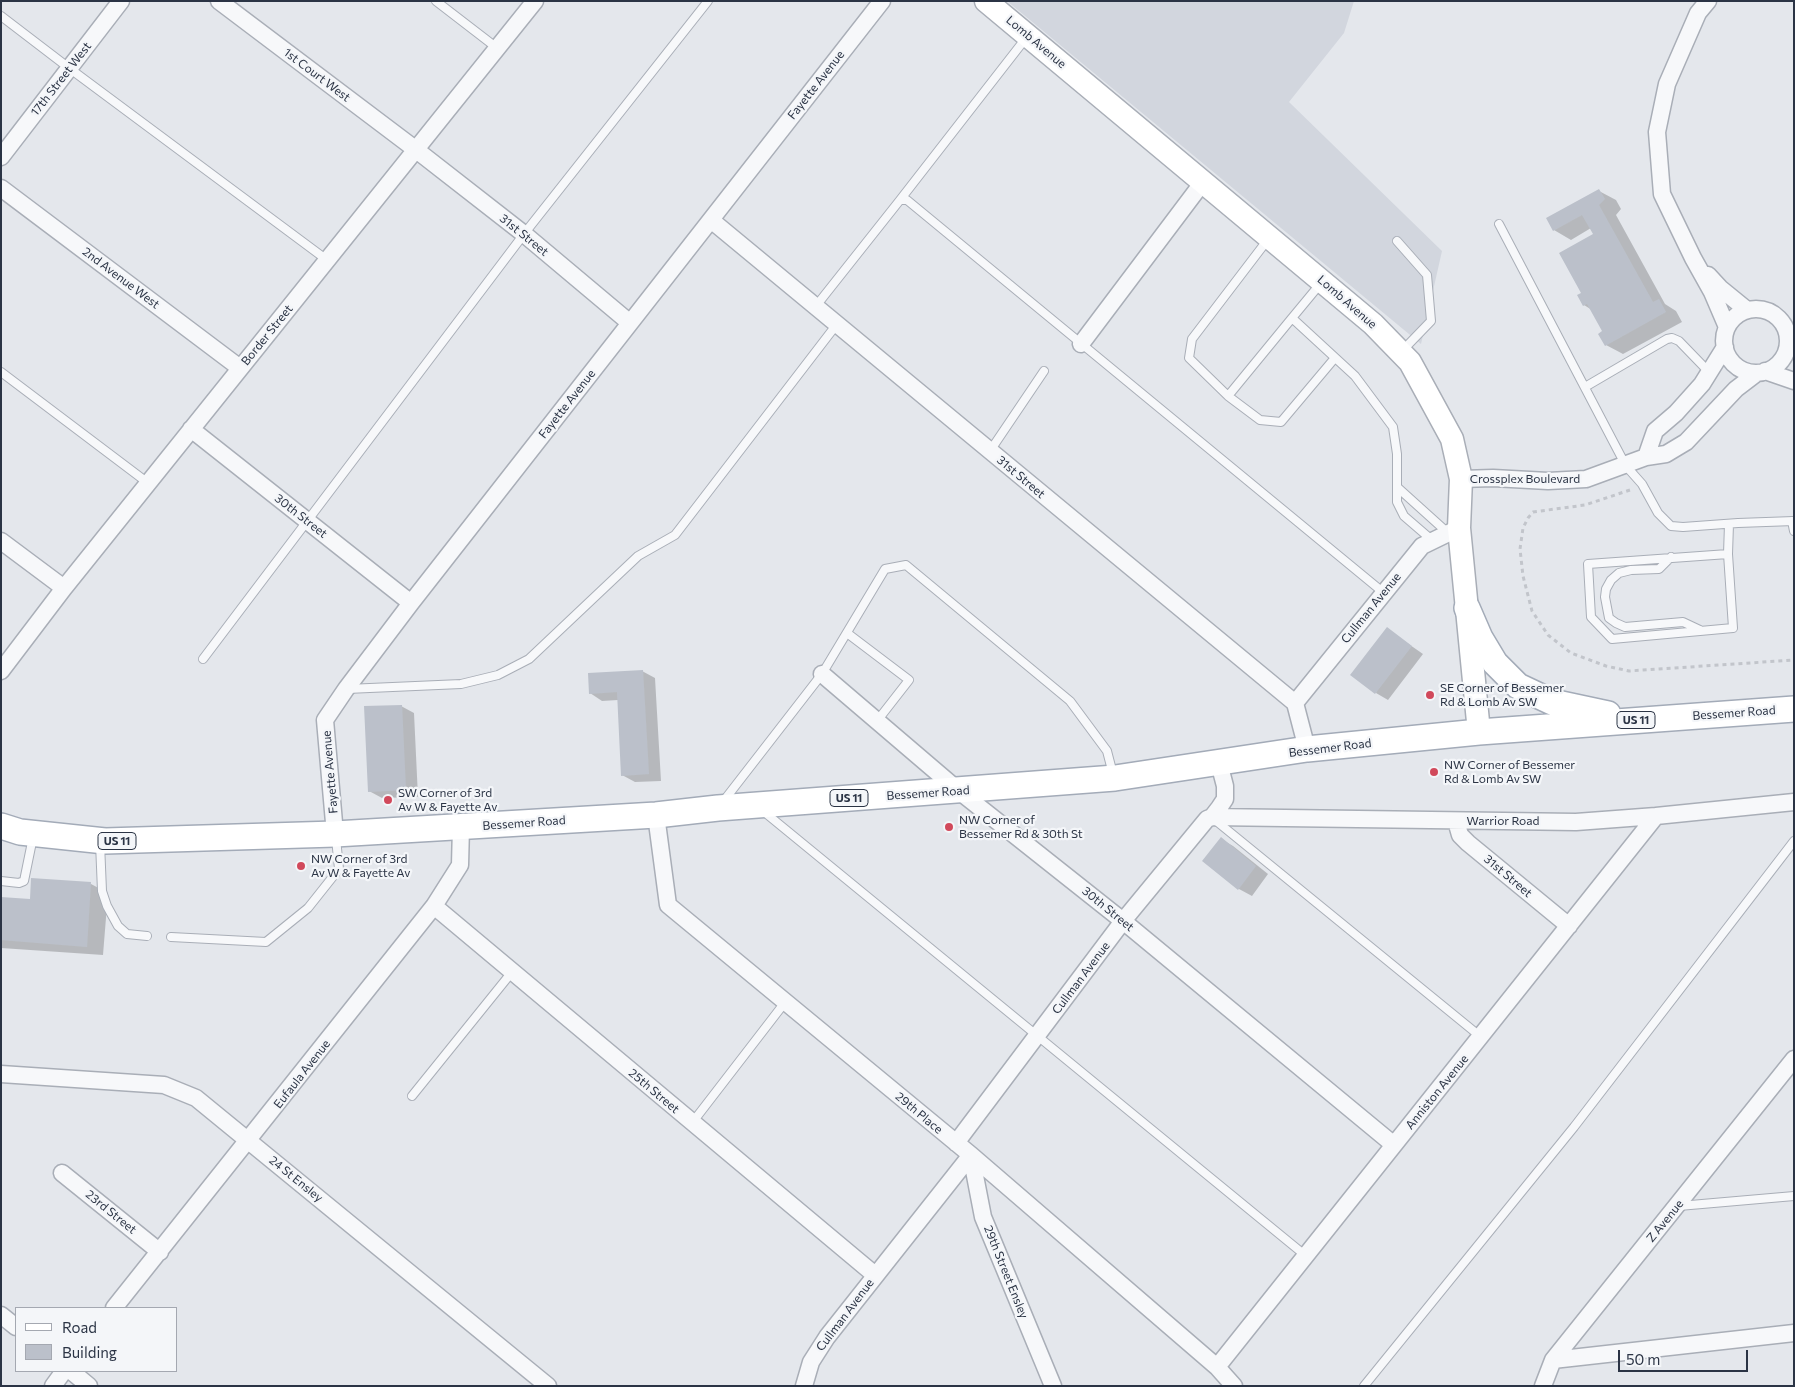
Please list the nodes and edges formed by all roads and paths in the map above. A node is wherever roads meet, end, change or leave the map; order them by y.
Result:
1 (122, 1) edge
2 (219, 1) edge
3 (436, 1) edge
4 (535, 1) edge
5 (708, 1) edge
6 (882, 1) edge
7 (986, 1) edge
8 (1708, 1) edge
9 (1, 16) edge
10 (1028, 36) junction
11 (497, 48) junction
12 (69, 68) junction
13 (416, 149) junction
14 (1, 157) edge
15 (1203, 182) junction
16 (1, 188) edge
17 (900, 200) junction
18 (711, 220) junction
19 (1499, 224) dead end
20 (524, 234) junction
21 (1269, 237) junction
22 (1397, 241) dead end
23 (1693, 258) junction
24 (327, 260) junction
25 (1322, 281) junction
26 (816, 306) junction
27 (1747, 310) junction
28 (1292, 318) junction
29 (630, 323) junction
30 (837, 324) junction
31 (1727, 327) junction
32 (1081, 344) junction
33 (1725, 347) junction
34 (1401, 352) junction
35 (1790, 353) edge
36 (1334, 359) junction
37 (240, 368) junction
38 (1044, 371) dead end
39 (1, 372) edge
40 (1709, 372) junction
41 (1761, 372) junction
42 (1794, 381) edge
43 (1585, 387) junction
44 (1228, 396) junction
45 (191, 430) junction
46 (990, 450) junction
47 (1646, 457) junction
48 (1626, 466) junction
49 (1461, 479) junction
50 (148, 483) junction
51 (1397, 487) junction
52 (308, 521) junction
53 (1793, 521) edge
54 (1729, 524) junction
55 (1454, 530) junction
56 (1794, 532) edge
57 (1, 541) edge
58 (1433, 541) junction
59 (1728, 554) junction
60 (1671, 557) junction
61 (64, 588) junction
62 (1384, 593) junction
63 (411, 603) junction
64 (1467, 608) junction
65 (1701, 631) junction
66 (847, 633) junction
67 (203, 659) dead end
68 (1, 671) edge
69 (822, 674) junction
70 (346, 689) junction
71 (1295, 703) junction
72 (1794, 709) edge
73 (1637, 720) junction
74 (877, 721) junction
75 (1479, 732) junction
76 (1307, 749) junction
77 (1219, 763) junction
78 (1114, 778) junction
79 (959, 791) junction
80 (1794, 802) edge
81 (755, 805) junction
82 (718, 808) junction
83 (656, 815) junction
84 (1656, 816) junction
85 (1212, 817) junction
86 (1456, 821) junction
87 (1, 826) edge
88 (461, 827) junction
89 (34, 833) junction
90 (335, 834) junction
91 (100, 841) junction
92 (1794, 841) edge
93 (1, 881) edge
94 (434, 906) junction
95 (1123, 921) junction
96 (1569, 926) junction
97 (147, 936) dead end
98 (172, 938) dead end
99 (512, 972) junction
100 (786, 1001) junction
101 (1038, 1035) junction
102 (1482, 1037) junction
103 (1794, 1058) edge
104 (1, 1074) edge
105 (412, 1096) dead end
106 (692, 1123) junction
107 (250, 1140) junction
108 (956, 1143) junction
109 (1394, 1145) junction
110 (971, 1155) junction
111 (62, 1173) dead end
112 (1794, 1196) edge
113 (1676, 1206) junction
114 (160, 1252) junction
115 (1306, 1256) junction
116 (875, 1275) junction
117 (115, 1307) edge
118 (1, 1315) edge
119 (15, 1326) edge
120 (1794, 1333) edge
121 (1553, 1360) junction
122 (1217, 1367) junction
123 (63, 1372) edge
124 (72, 1372) edge
125 (806, 1385) edge
126 (53, 1386) edge
127 (89, 1386) edge
128 (548, 1386) edge
129 (1053, 1386) edge
130 (1234, 1386) edge
131 (1364, 1386) edge
132 (1543, 1386) edge

1 - 12 street, 17th Street West
2 - 13 street, 1st Court West
3 - 11 lane
4 - 11 street, Border Street
5 - 20 lane
6 - 18 street, Fayette Avenue
7 - 10 main road, Lomb Avenue
8 - 23 street
9 - 12 lane
10 - 15 main road, Lomb Avenue
10 - 17 lane
11 - 13 street, Border Street
12 - 14 street, 17th Street West
12 - 24 lane
13 - 20 street, 31st Street
13 - 24 street, Border Street
15 - 21 main road, Lomb Avenue
15 - 32 street
16 - 37 street, 2nd Avenue West
17 - 26 lane
17 - 32 lane
18 - 26 street, 31st Street
18 - 29 street, Fayette Avenue
19 - 43 lane
20 - 29 street, 31st Street
20 - 52 lane
21 - 25 main road, Lomb Avenue
21 - 44 lane
22 - 34 lane
23 - 27 street
23 - 31 street
24 - 37 street, Border Street
25 - 28 lane
25 - 34 main road, Lomb Avenue
26 - 30 street, 31st Street
27 - 31 street
27 - 35 street, Crossplex Boulevard
28 - 36 lane
28 - 44 lane
29 - 63 street, Fayette Avenue
30 - 46 street, 31st Street
30 - 70 lane
31 - 33 street
32 - 62 lane
33 - 40 street
33 - 41 street
34 - 49 main road, Lomb Avenue
35 - 41 street, Crossplex Boulevard
36 - 44 lane
36 - 51 lane
37 - 45 street, Border Street
38 - 46 lane
39 - 50 lane
40 - 43 lane
40 - 47 street
41 - 42 street
41 - 47 street, Crossplex Boulevard
43 - 48 lane
45 - 50 street, Border Street
45 - 52 street, 30th Street
46 - 71 street, 31st Street
47 - 48 street, Crossplex Boulevard
48 - 49 street, Crossplex Boulevard
48 - 54 lane
49 - 55 main road, Lomb Avenue
50 - 61 street, Border Street
51 - 55 lane
51 - 58 lane
52 - 63 street, 30th Street
52 - 67 lane
53 - 54 lane
53 - 56 lane
54 - 59 lane
55 - 58 street, Cullman Avenue
55 - 64 main road, Lomb Avenue
57 - 61 street
58 - 62 street, Cullman Avenue
59 - 60 lane
59 - 65 lane
60 - 65 lane
60 - 65 lane
61 - 68 street, Border Street
62 - 71 street, Cullman Avenue
63 - 70 street, Fayette Avenue
64 - 73 main road
64 - 75 main road, Lomb Avenue
66 - 69 lane
66 - 74 lane
66 - 78 lane
69 - 74 street, 30th Street
69 - 82 lane
70 - 90 street, Fayette Avenue
71 - 76 street
72 - 73 main road, Bessemer Road / US 11
73 - 75 main road, Bessemer Road / US 11
74 - 79 street, 30th Street
75 - 76 main road, Bessemer Road / US 11
76 - 77 main road, Bessemer Road / US 11
77 - 78 main road, Bessemer Road / US 11
77 - 85 street, Cullman Avenue
78 - 79 main road, Bessemer Road / US 11
79 - 81 main road, Bessemer Road / US 11
79 - 95 street, 30th Street
80 - 84 street, Warrior Road
81 - 82 main road, Bessemer Road / US 11
81 - 101 lane
82 - 83 main road, Bessemer Road / US 11
83 - 88 main road, Bessemer Road / US 11
83 - 100 street, 29th Place
84 - 86 street, Warrior Road
84 - 96 street, Anniston Avenue
85 - 86 street, Warrior Road
85 - 95 street, Cullman Avenue
85 - 102 lane
86 - 96 street, 31st Street
87 - 89 main road, Bessemer Road / US 11
88 - 90 main road, Bessemer Road / US 11
88 - 94 street, Eufaula Avenue
89 - 91 main road, Bessemer Road / US 11
89 - 93 lane
90 - 91 main road, Bessemer Road / US 11
90 - 98 lane
91 - 97 lane
92 - 131 lane
94 - 99 street, 25th Street
94 - 107 street, Eufaula Avenue
95 - 101 street, Cullman Avenue
95 - 109 street, 30th Street
96 - 102 street, Anniston Avenue
99 - 105 lane
99 - 106 street, 25th Street
100 - 106 lane
100 - 108 street, 29th Place
101 - 108 street, Cullman Avenue
101 - 115 lane
102 - 109 street, Anniston Avenue
103 - 113 street, Z Avenue
104 - 107 street, 24 St Ensley
106 - 116 street, 25th Street
107 - 114 street, Eufaula Avenue
107 - 128 street, 24 St Ensley
108 - 110 street, 29th Place
109 - 115 street, Anniston Avenue
110 - 116 street, Cullman Avenue
110 - 122 street, 29th Place
110 - 129 street, 29th Street Ensley
111 - 114 street, 23rd Street
112 - 113 lane
113 - 121 street, Z Avenue
114 - 117 street, Eufaula Avenue
115 - 122 street, Anniston Avenue
116 - 125 street, Cullman Avenue
118 - 119 street
120 - 121 street
121 - 132 street, Z Avenue
122 - 130 street, 29th Place
123 - 126 street
124 - 127 street

